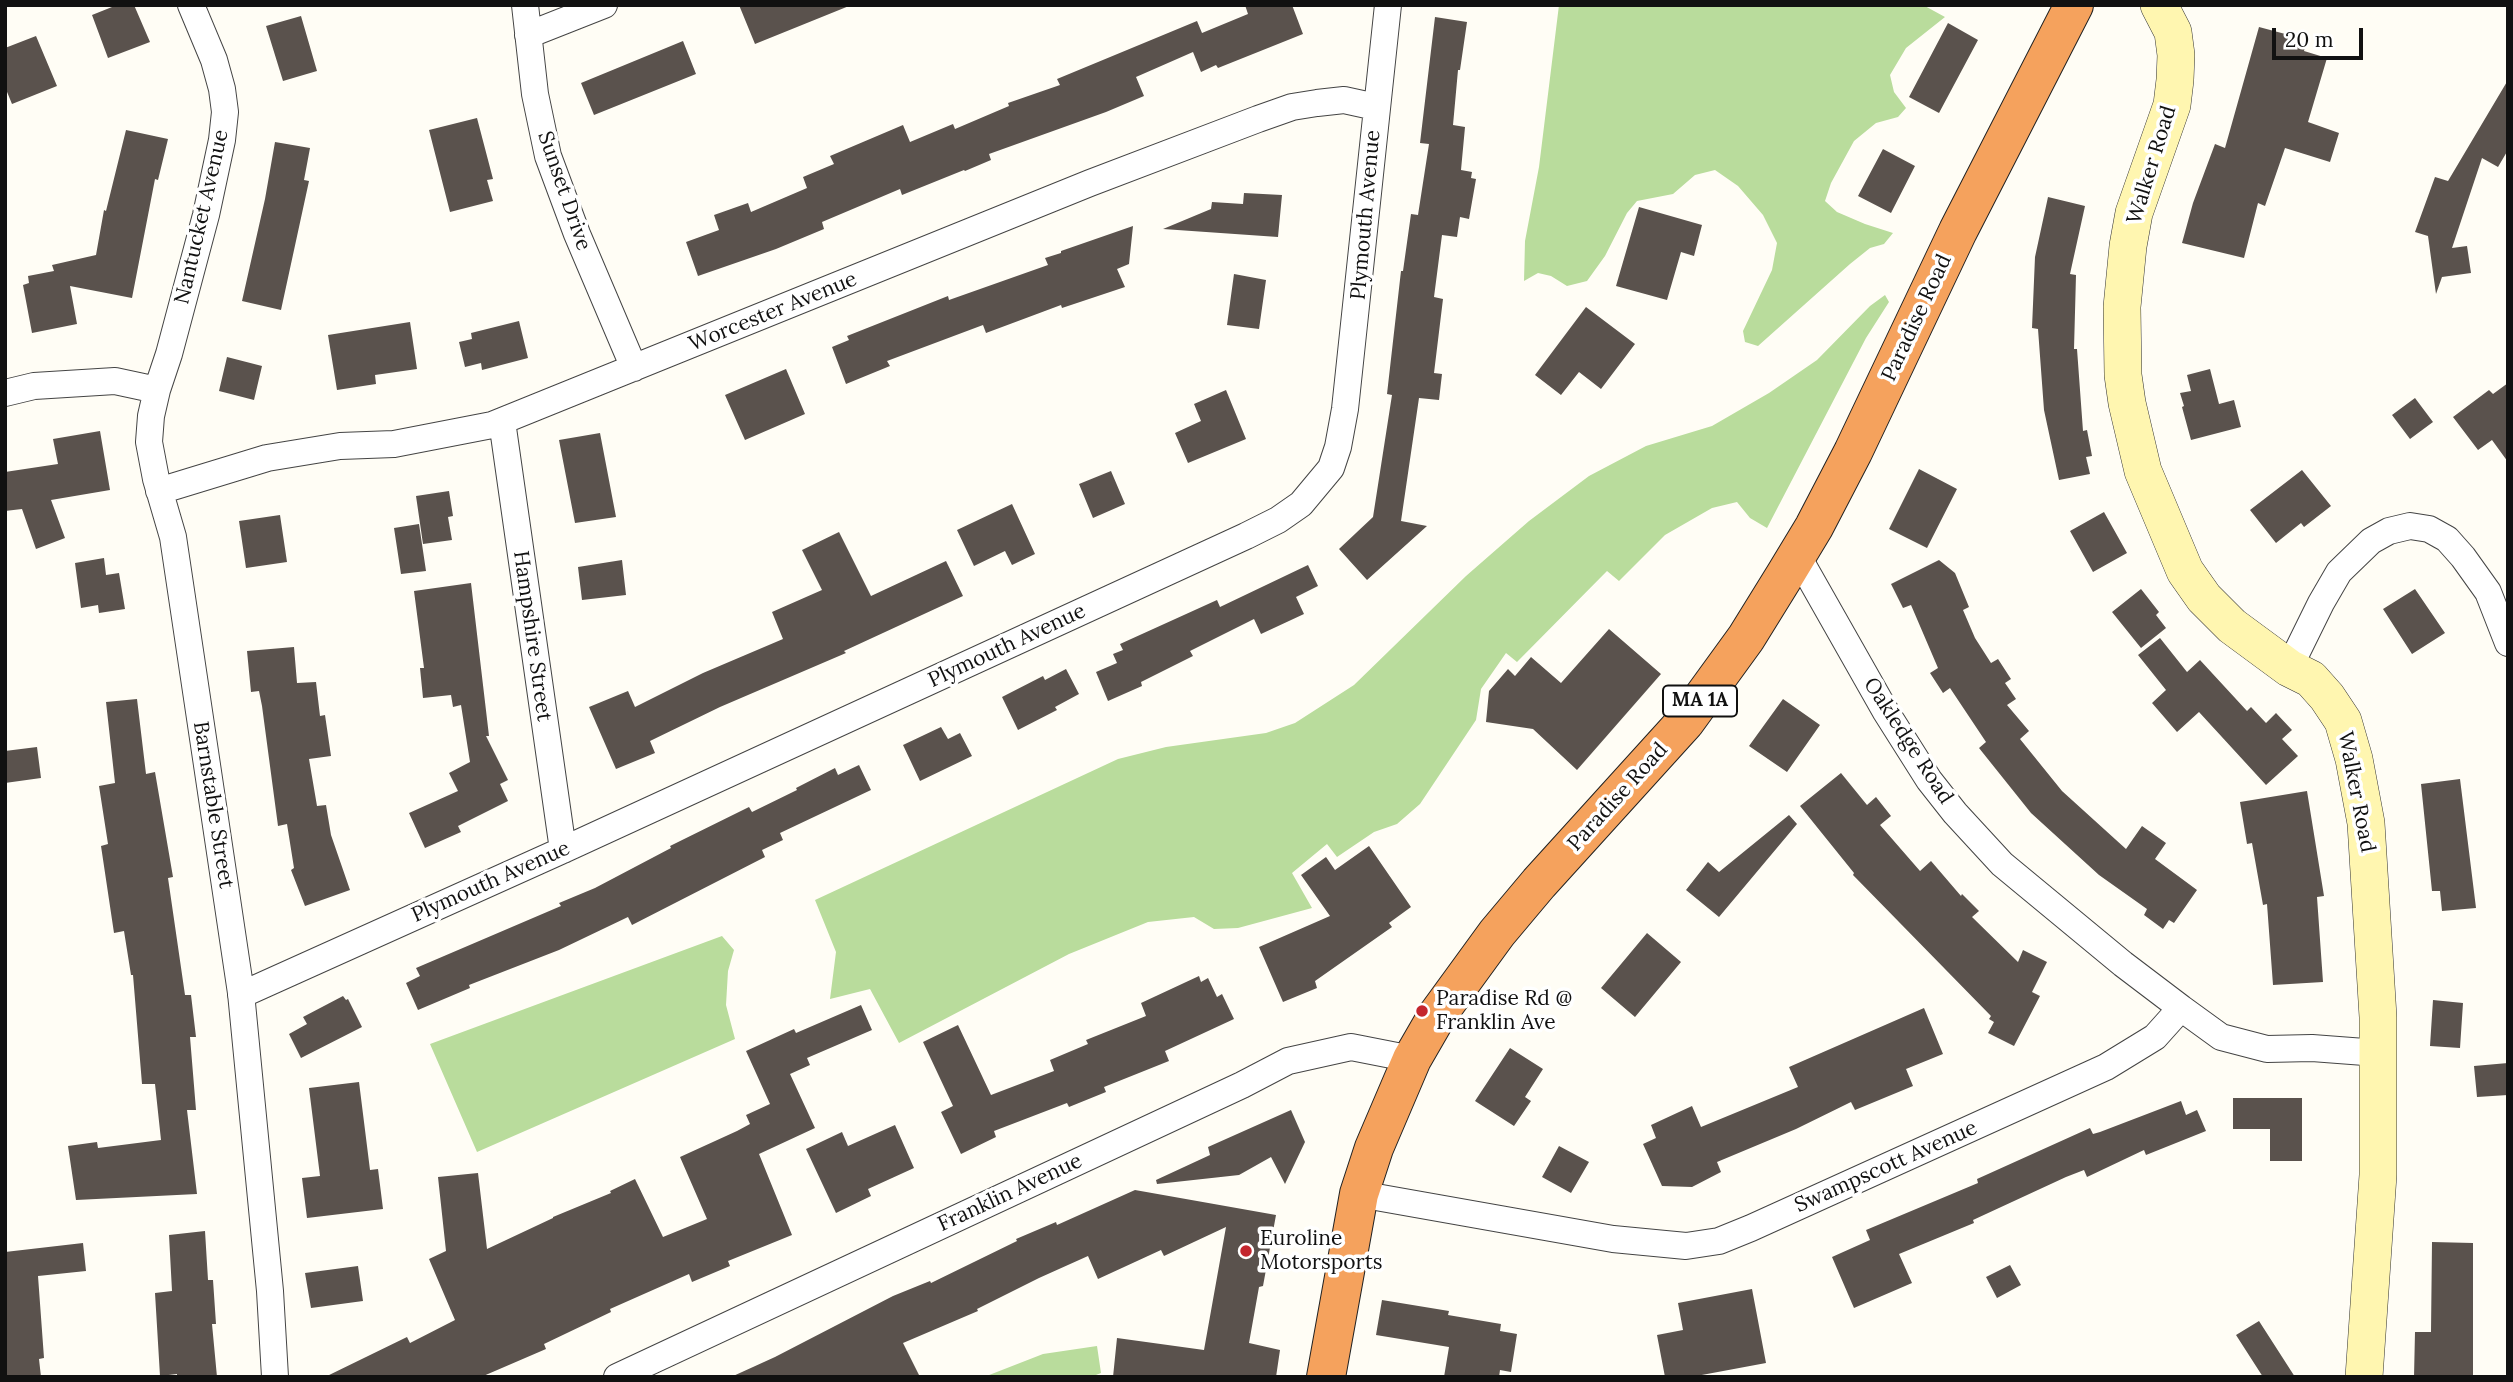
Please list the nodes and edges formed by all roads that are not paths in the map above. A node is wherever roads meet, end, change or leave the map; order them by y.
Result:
1 (191, 5) edge
2 (525, 5) edge
3 (604, 5) edge
4 (1388, 5) edge
5 (2074, 5) edge
6 (2159, 5) edge
7 (528, 35) junction
8 (1376, 107) junction
9 (634, 368) junction
10 (157, 390) junction
11 (5, 393) edge
12 (502, 421) junction
13 (159, 491) junction
14 (1797, 555) junction
15 (2508, 643) edge
16 (2289, 668) junction
17 (564, 850) junction
18 (242, 995) junction
19 (2180, 1007) junction
20 (2378, 1053) junction
21 (1412, 1059) junction
22 (1359, 1194) junction
23 (275, 1377) edge
24 (617, 1377) edge
25 (1326, 1377) edge
26 (2364, 1377) edge

1 - 10 street, Nantucket Avenue
2 - 7 street, Sunset Drive
3 - 7 street
4 - 8 street, Plymouth Avenue
5 - 14 highway, Paradise Road / MA 1A
6 - 16 street, Walker Road
7 - 9 street, Sunset Drive
8 - 9 street, Worcester Avenue
8 - 17 street, Plymouth Avenue
9 - 12 street, Worcester Avenue
10 - 11 street
10 - 13 street, Barnstable Street
12 - 13 street, Worcester Avenue
12 - 17 street, Hampshire Street
13 - 18 street, Barnstable Street
14 - 19 street, Oakledge Road
14 - 21 highway, Paradise Road / MA 1A
15 - 16 street
16 - 20 street, Walker Road
17 - 18 street, Plymouth Avenue
18 - 23 street, Barnstable Street
19 - 20 street
19 - 22 street, Swampscott Avenue
20 - 26 street, Walker Road
21 - 22 highway, Paradise Road / MA 1A
21 - 24 street, Franklin Avenue
22 - 25 highway, Paradise Road / MA 1A

